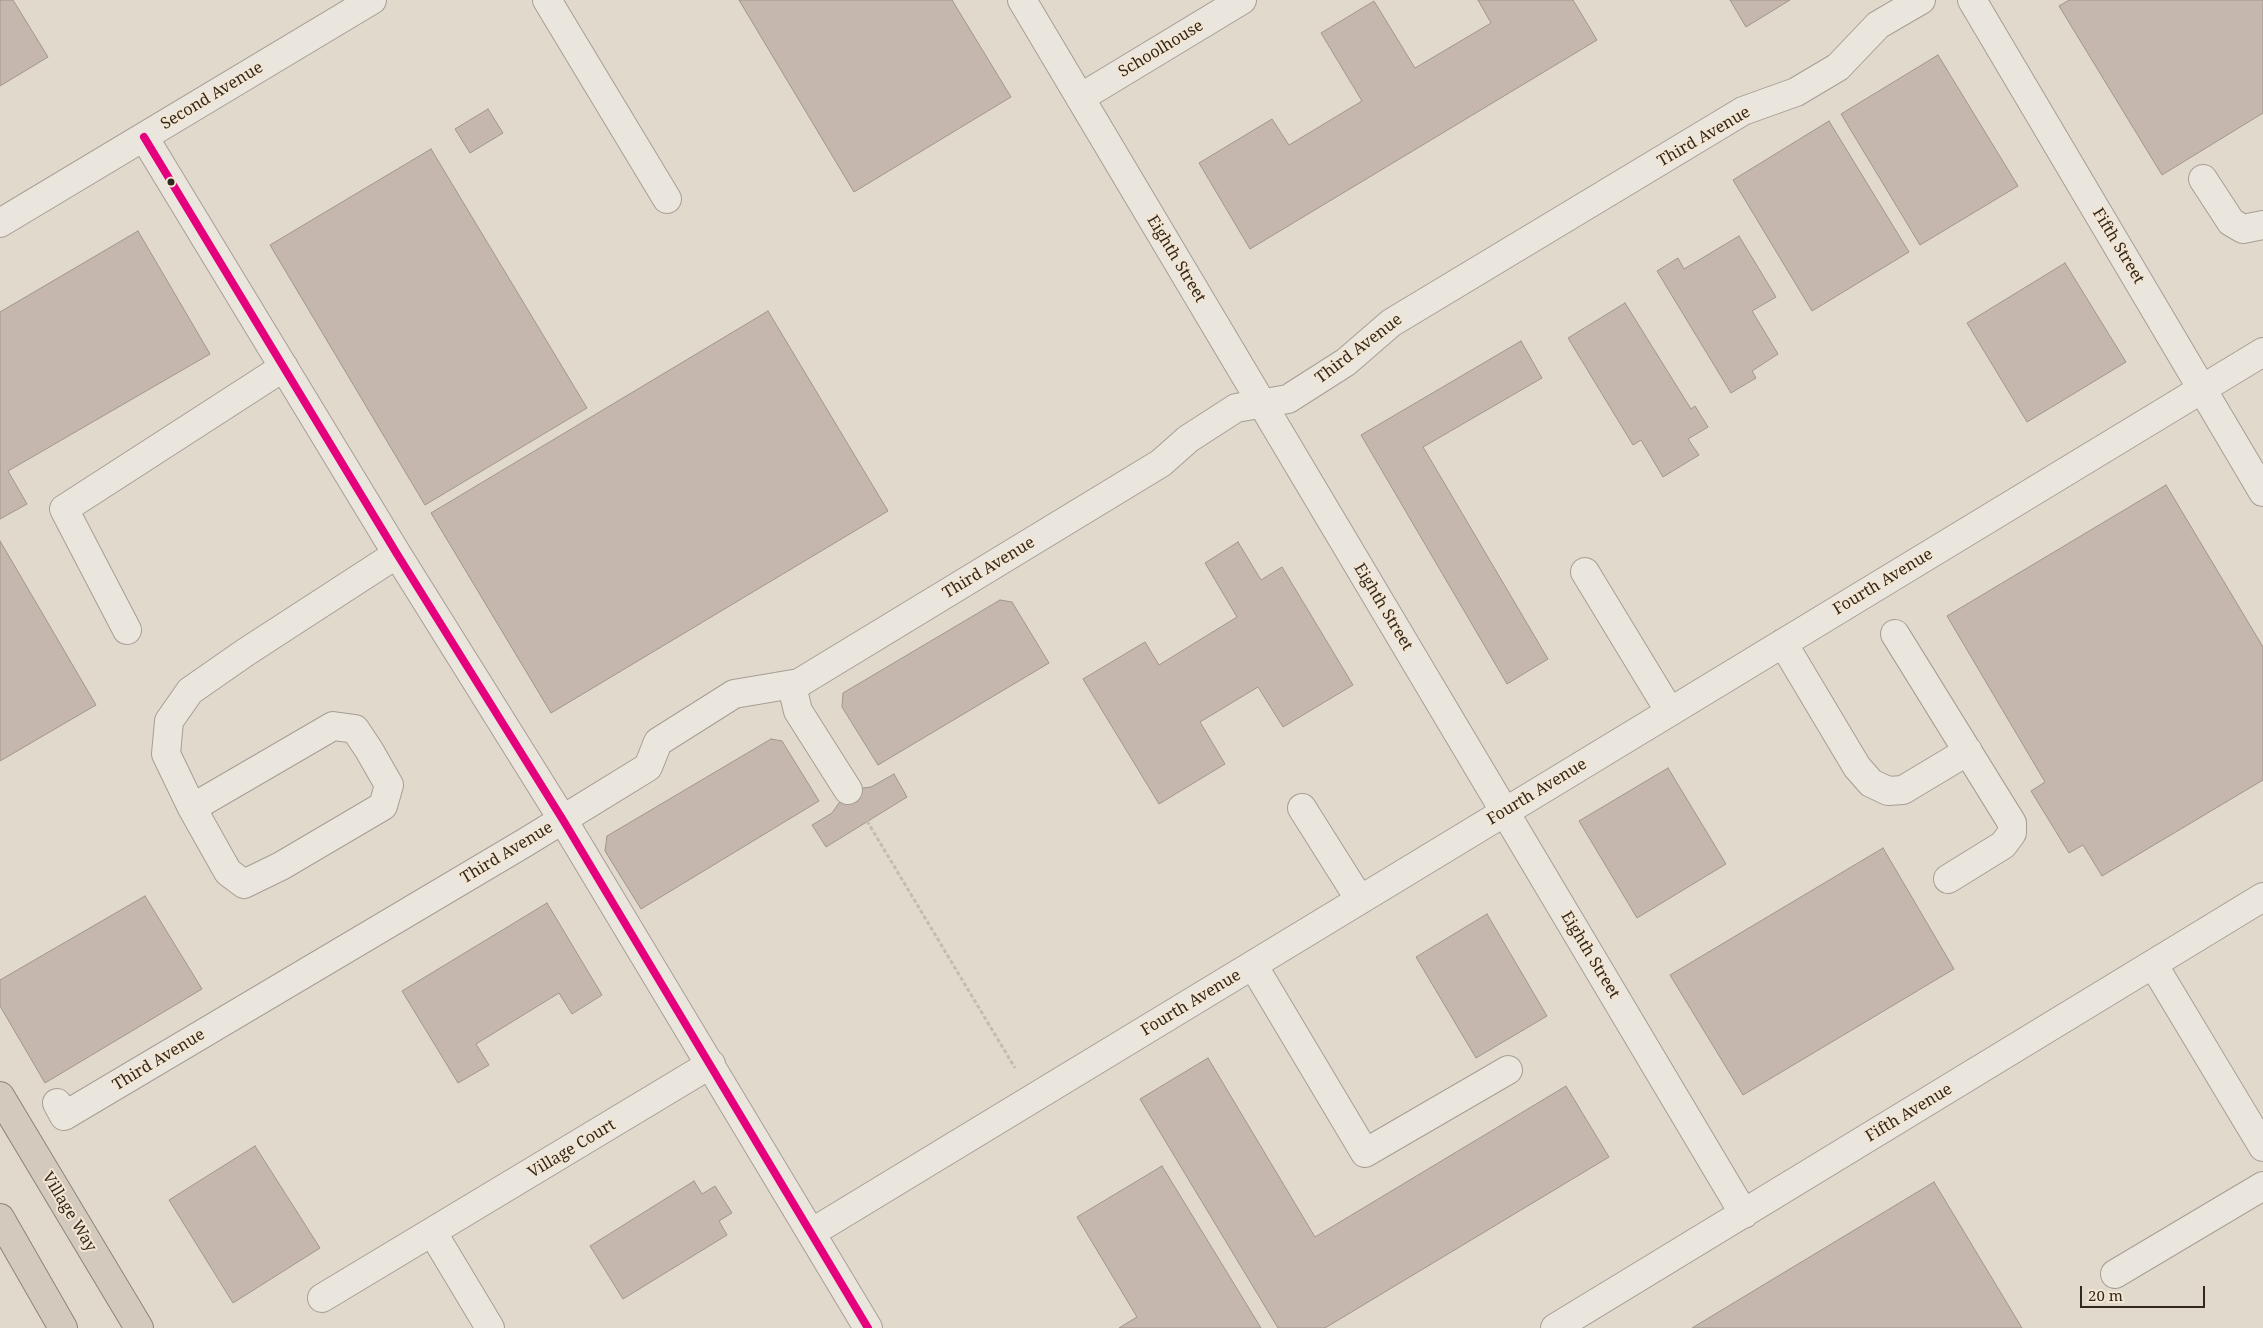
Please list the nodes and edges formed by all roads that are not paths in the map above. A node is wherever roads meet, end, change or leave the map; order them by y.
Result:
1 (372, 0) edge
2 (548, 0) edge
3 (1022, 0) edge
4 (1242, 0) edge
5 (1921, 0) edge
6 (1972, 0) edge
7 (1080, 98) junction
8 (144, 137) junction
9 (2203, 180) dead end
10 (667, 199) dead end
11 (0, 223) edge
12 (2263, 225) edge
13 (2263, 352) edge
14 (284, 367) junction
15 (2203, 388) junction
16 (1262, 404) junction
17 (2263, 492) edge
18 (397, 554) junction
19 (1585, 572) dead end
20 (127, 630) dead end
21 (1895, 634) dead end
22 (1783, 643) junction
23 (792, 686) junction
24 (1670, 712) junction
25 (1968, 750) junction
26 (848, 790) dead end
27 (192, 808) junction
28 (1302, 808) dead end
29 (1504, 812) junction
30 (563, 820) junction
31 (1948, 879) dead end
32 (2263, 897) edge
33 (1360, 900) junction
34 (2153, 964) junction
35 (1253, 965) junction
36 (711, 1064) junction
37 (1508, 1070) dead end
38 (0, 1096) edge
39 (57, 1104) dead end
40 (2263, 1147) edge
41 (2263, 1186) edge
42 (1744, 1214) junction
43 (0, 1218) edge
44 (433, 1233) junction
45 (811, 1233) junction
46 (2116, 1274) dead end
47 (322, 1298) dead end
48 (63, 1328) edge
49 (139, 1328) edge
50 (490, 1328) edge
51 (868, 1328) edge
52 (1555, 1328) edge

1 - 8 street, Second Avenue
2 - 10 street
3 - 7 street, Eighth Street
4 - 7 street, Schoolhouse
5 - 16 street, Third Avenue
6 - 15 street, Fifth Street
7 - 16 street, Eighth Street
8 - 11 street, Second Avenue
8 - 14 street
9 - 12 street
13 - 15 street, Fourth Avenue
14 - 18 street
14 - 20 street
15 - 17 street, Fifth Street
15 - 22 street, Fourth Avenue
16 - 23 street, Third Avenue
16 - 29 street, Eighth Street
18 - 27 street
18 - 30 street
19 - 24 street
21 - 25 street
22 - 24 street, Fourth Avenue
22 - 25 street
23 - 26 street
23 - 30 street, Third Avenue
24 - 29 street, Fourth Avenue
25 - 31 street
27 - 27 street
28 - 33 street
29 - 33 street, Fourth Avenue
29 - 42 street, Eighth Street
30 - 36 street
30 - 39 street, Third Avenue
32 - 34 street, Fifth Avenue
33 - 35 street, Fourth Avenue
34 - 40 street
34 - 42 street, Fifth Avenue
35 - 37 street
35 - 45 street, Fourth Avenue
36 - 44 street, Village Court
36 - 45 street
38 - 49 highway, Village Way
41 - 46 street
42 - 52 street, Fifth Avenue
43 - 48 highway
44 - 47 street, Village Court
44 - 50 street
45 - 51 street

